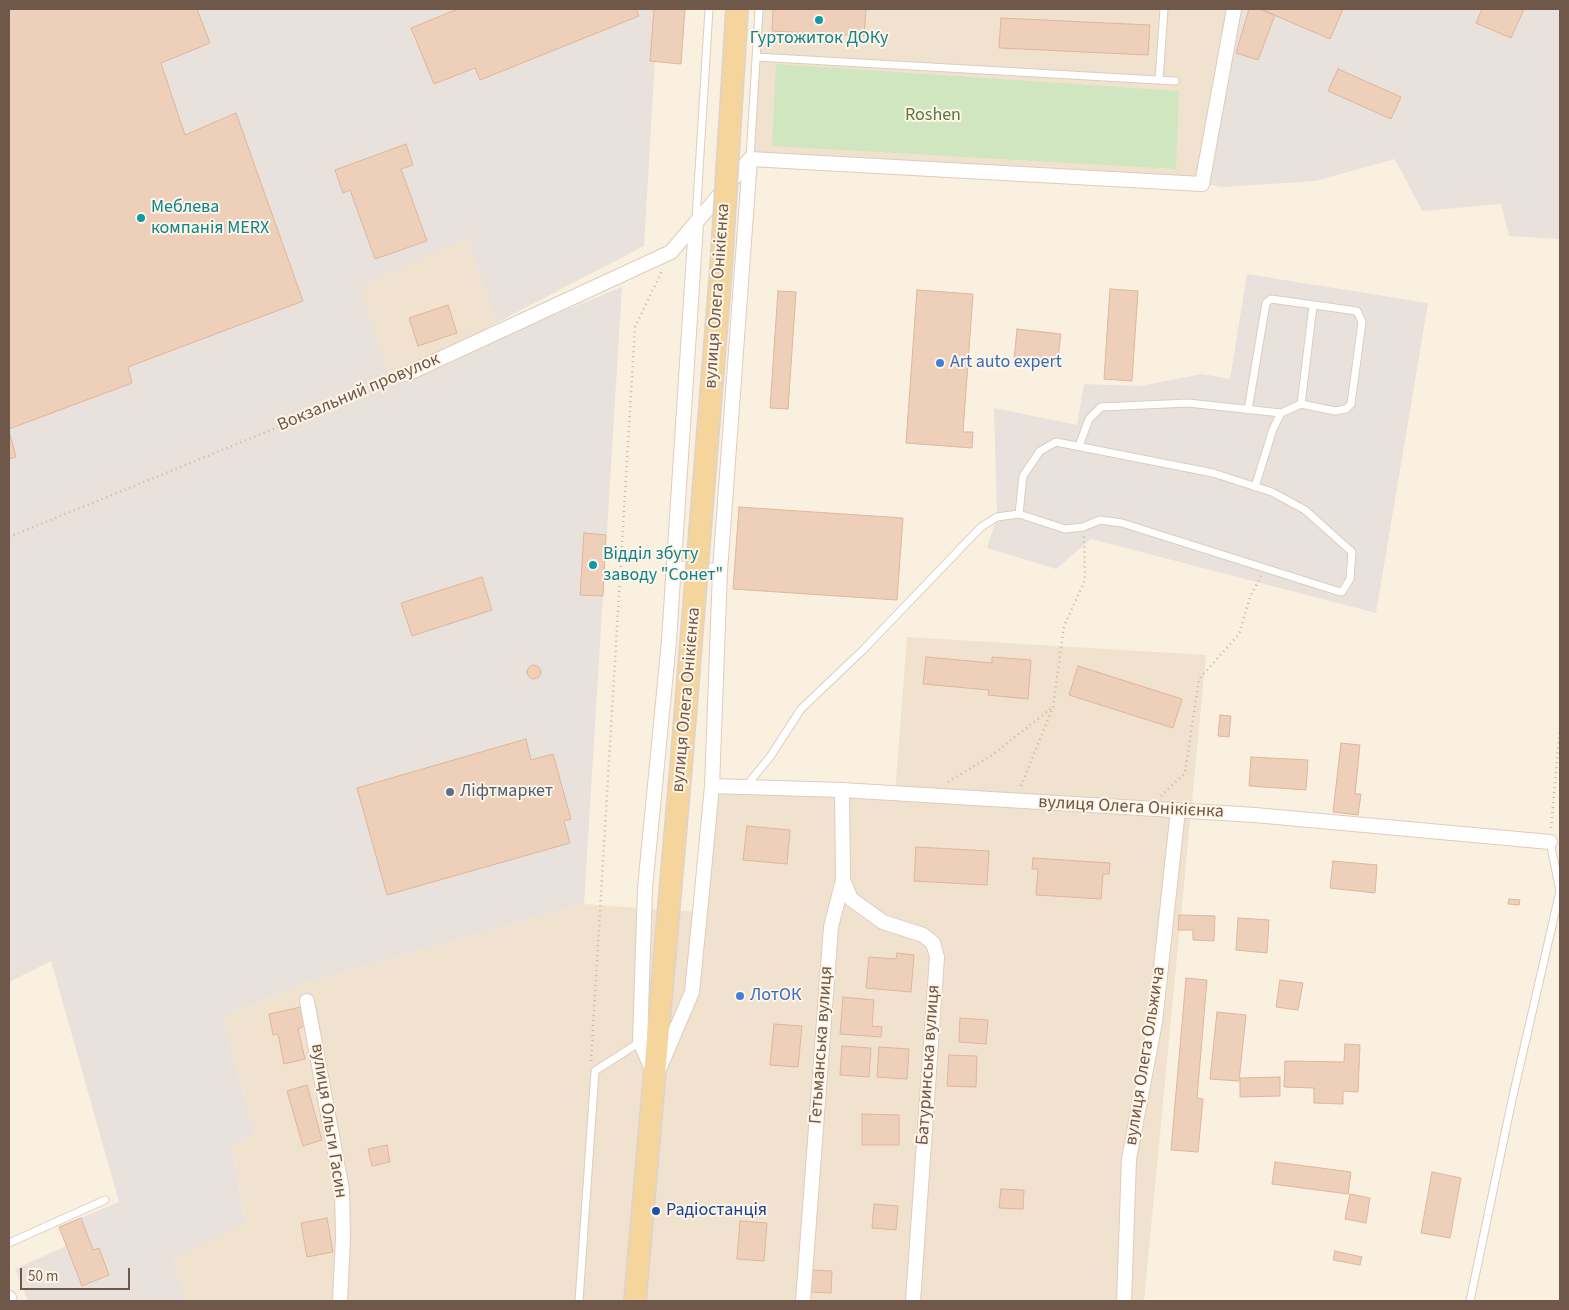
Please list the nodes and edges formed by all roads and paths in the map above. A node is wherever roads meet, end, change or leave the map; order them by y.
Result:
1 (710, 9) edge
2 (737, 9) edge
3 (759, 9) edge
4 (1164, 9) edge
5 (1234, 9) edge
6 (756, 56) junction
7 (1159, 80) junction
8 (1175, 81) dead end
9 (750, 159) junction
10 (696, 224) junction
11 (671, 252) junction
12 (1313, 306) junction
13 (407, 374) joint
14 (1301, 404) junction
15 (1248, 410) junction
16 (1281, 413) junction
17 (1079, 446) junction
18 (1255, 487) junction
19 (1019, 514) junction
20 (1083, 527) junction
21 (9, 537) edge
22 (673, 568) junction
23 (1265, 568) junction
24 (720, 571) junction
25 (1053, 707) junction
26 (1560, 727) edge
27 (712, 786) junction
28 (744, 788) junction
29 (842, 790) junction
30 (925, 795) junction
31 (1015, 801) junction
32 (1148, 809) junction
33 (1178, 810) junction
34 (1550, 842) junction
35 (843, 880) junction
36 (307, 1001) dead end
37 (640, 1042) junction
38 (596, 1071) junction
39 (656, 1077) junction
40 (105, 1200) dead end
41 (9, 1244) edge
42 (340, 1301) edge
43 (579, 1301) edge
44 (635, 1301) edge
45 (803, 1301) edge
46 (913, 1301) edge
47 (1124, 1301) edge
48 (1470, 1301) edge

1 - 10 lane
2 - 39 main road, вулиця Олега Онікієнка, bridge
3 - 6 lane
4 - 7 lane
5 - 9 street
6 - 7 lane
6 - 9 lane
7 - 8 lane
9 - 10 street, Вокзальний провулок
9 - 24 street
10 - 11 street, Вокзальний провулок
10 - 22 street
11 - 13 street, Вокзальний провулок
11 - 38 path
12 - 14 lane
12 - 14 lane
12 - 15 lane
13 - 21 path, Вокзальний провулок
14 - 16 lane
15 - 16 lane
15 - 17 lane
16 - 18 lane
17 - 18 lane
17 - 19 lane
18 - 23 lane
19 - 20 lane
19 - 28 lane
20 - 23 lane
20 - 25 path
22 - 24 street
22 - 37 street
23 - 32 path
24 - 27 street
25 - 30 path
25 - 31 path
26 - 34 path
27 - 28 street, вулиця Олега Онікієнка
27 - 39 street
28 - 29 street, вулиця Олега Онікієнка
29 - 30 street, вулиця Олега Онікієнка
29 - 35 street, Гетьманська вулиця
30 - 31 street, вулиця Олега Онікієнка
31 - 32 street, вулиця Олега Онікієнка
32 - 33 street, вулиця Олега Онікієнка
33 - 34 street, вулиця Олега Онікієнка
33 - 47 street, вулиця Олега Ольжича
34 - 48 lane
35 - 45 street, Гетьманська вулиця
35 - 46 street, Батуринська вулиця
36 - 42 street, вулиця Ольги Гасин
37 - 38 lane
37 - 39 street
38 - 43 lane
39 - 44 main road, вулиця Олега Онікієнка
40 - 41 lane

